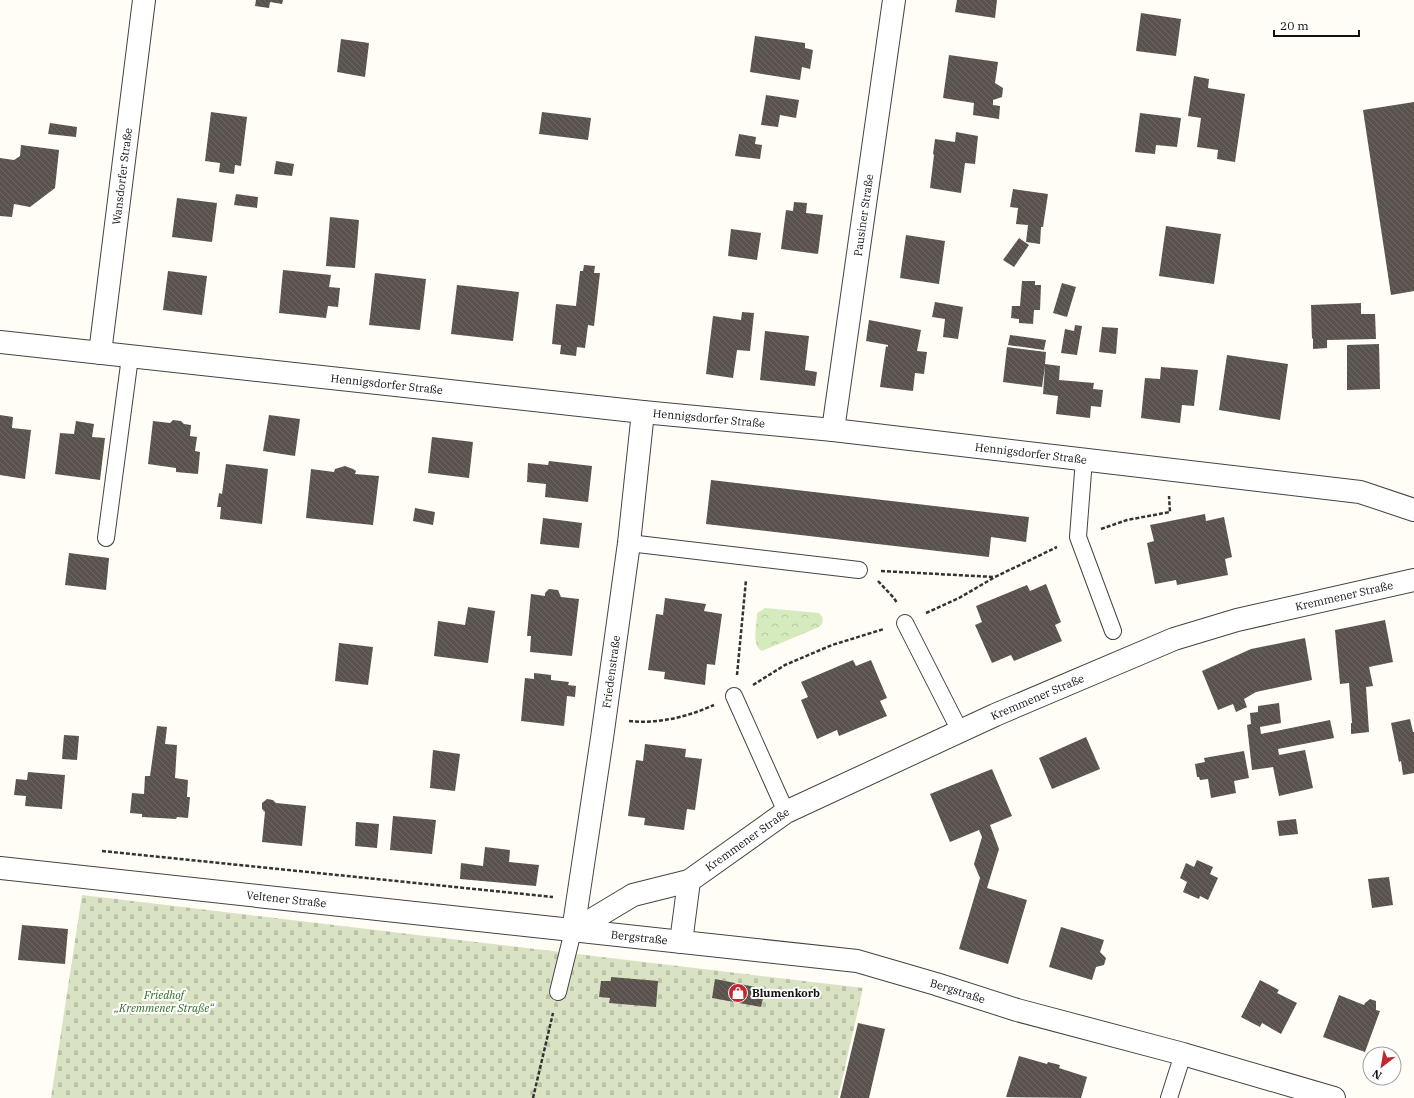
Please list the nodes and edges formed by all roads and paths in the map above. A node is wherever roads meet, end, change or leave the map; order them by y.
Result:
1 (144, 0) edge
2 (894, 0) edge
3 (0, 342) edge
4 (100, 353) junction
5 (130, 357) junction
6 (643, 412) junction
7 (833, 430) junction
8 (1084, 460) junction
9 (1414, 510) edge
10 (106, 538) dead end
11 (628, 543) junction
12 (748, 558) junction
13 (859, 570) junction
14 (995, 577) dead end
15 (1414, 580) edge
16 (905, 622) joint
17 (1113, 632) dead end
18 (734, 696) joint
19 (960, 731) junction
20 (786, 812) junction
21 (95, 850) dead end
22 (0, 868) edge
23 (689, 881) junction
24 (577, 900) junction
25 (573, 931) junction
26 (681, 942) junction
27 (558, 992) joint
28 (1183, 1054) junction
29 (533, 1098) edge
30 (1170, 1098) edge
31 (1334, 1098) edge

1 - 4 street, Wansdorfer Straße
2 - 7 street, Pausiner Straße
3 - 4 street, Hennigsdorfer Straße
4 - 5 street, Hennigsdorfer Straße
5 - 6 street, Hennigsdorfer Straße
5 - 10 lane
6 - 7 street, Hennigsdorfer Straße
6 - 11 street, Friedenstraße
7 - 8 street, Hennigsdorfer Straße
8 - 9 street, Hennigsdorfer Straße
8 - 17 lane
11 - 12 lane
11 - 24 street, Friedenstraße
12 - 13 lane
12 - 18 path
13 - 14 path
13 - 16 path
15 - 19 street, Kremmener Straße
16 - 19 lane
18 - 20 lane
19 - 20 street, Kremmener Straße
20 - 23 street, Kremmener Straße
21 - 24 path
22 - 25 street, Veltener Straße
23 - 25 street, Kremmener Straße
23 - 26 street
24 - 25 street, Friedenstraße
25 - 26 street, Bergstraße
25 - 27 lane
26 - 28 street, Bergstraße
27 - 29 path
28 - 30 lane
28 - 31 street, Bergstraße

